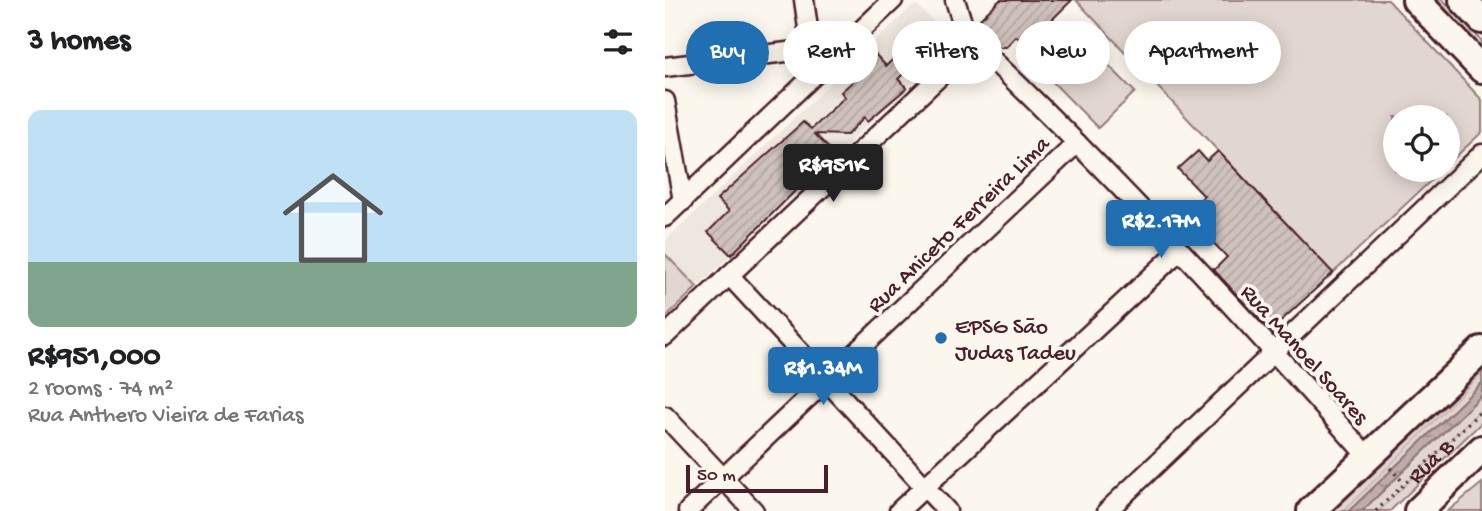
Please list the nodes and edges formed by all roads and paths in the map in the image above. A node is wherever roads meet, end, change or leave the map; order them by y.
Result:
1 (804, 0) edge
2 (893, 0) edge
3 (1416, 0) edge
4 (1463, 0) edge
5 (958, 1) edge
6 (1482, 20) edge
7 (807, 21) edge
8 (871, 21) edge
9 (962, 21) edge
10 (783, 52) edge
11 (665, 66) edge
12 (1002, 69) edge
13 (1482, 69) edge
14 (805, 84) edge
15 (932, 84) edge
16 (665, 101) edge
17 (1077, 143) junction
18 (1482, 154) edge
19 (683, 201) junction
20 (665, 218) edge
21 (1179, 251) junction
22 (729, 275) junction
23 (665, 336) edge
24 (1482, 350) edge
25 (1275, 352) junction
26 (826, 382) junction
27 (1482, 410) edge
28 (665, 416) edge
29 (1482, 449) edge
30 (1368, 457) junction
31 (1391, 470) dead end
32 (723, 477) junction
33 (1405, 483) junction
34 (924, 487) junction
35 (688, 511) edge
36 (754, 511) edge
37 (899, 511) edge
38 (947, 511) edge
39 (1107, 511) edge
40 (1311, 511) edge
41 (1376, 511) edge
42 (1418, 511) edge

1 - 7 street
2 - 8 street
3 - 13 main road
4 - 6 main road
5 - 9 street, Rua Manoel Soares
10 - 11 street
12 - 17 street, Rua Manoel Soares
14 - 19 street
15 - 22 street
16 - 19 street
17 - 21 street, Rua Manoel Soares
17 - 26 street, Rua Aniceto Ferreira Lima
18 - 25 street
19 - 20 street
21 - 25 street, Rua Manoel Soares
21 - 34 street
22 - 23 street
22 - 26 street
24 - 30 main road
25 - 30 street, Rua Manoel Soares
25 - 39 street
26 - 32 street, Rua Aniceto Ferreira Lima
26 - 34 street
27 - 33 path, Rua B
28 - 32 street
29 - 42 main road, Rua B
30 - 40 main road
31 - 33 path
32 - 35 street, Rua Aniceto Ferreira Lima
32 - 36 street
33 - 41 path, Rua B
34 - 37 street
34 - 38 street

